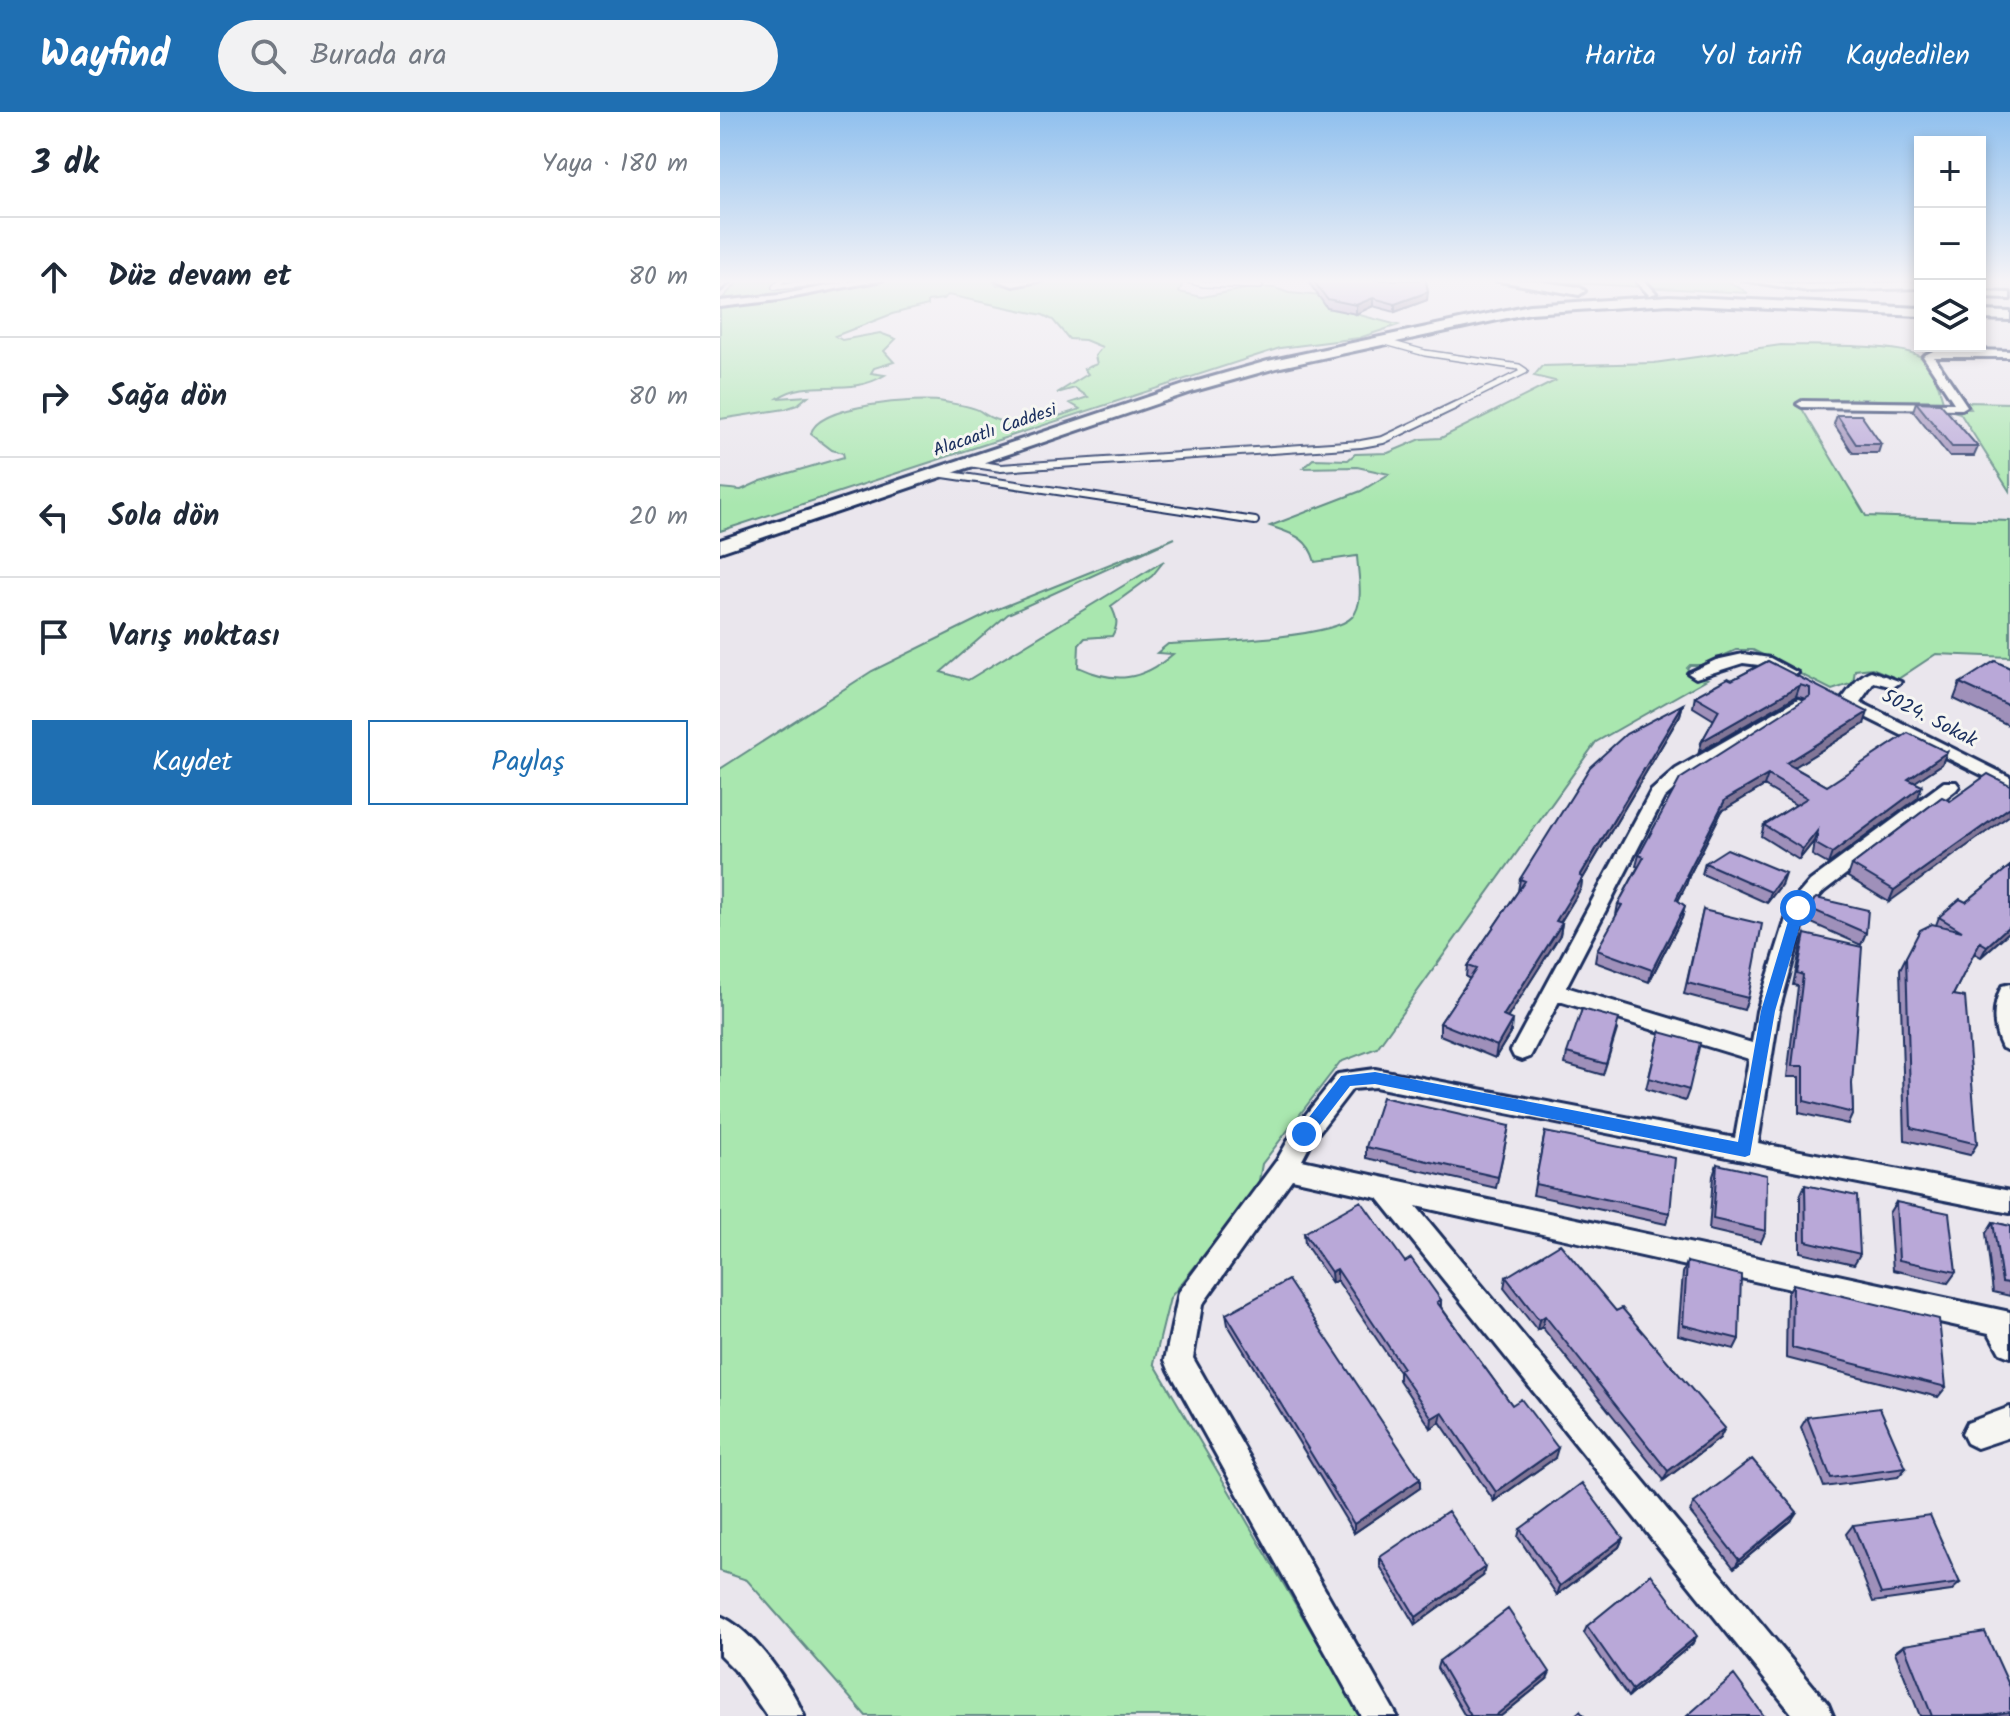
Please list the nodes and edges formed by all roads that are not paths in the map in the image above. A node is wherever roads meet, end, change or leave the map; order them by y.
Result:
1 (1314, 355) edge
2 (1437, 355) edge
3 (1932, 355) edge
4 (1802, 404) dead end
5 (963, 462) junction
6 (935, 472) junction
7 (1255, 521) dead end
8 (720, 546) edge
9 (1696, 673) dead end
10 (1801, 678) edge
11 (1893, 682) dead end
12 (1826, 691) edge
13 (1798, 704) edge
14 (1851, 704) junction
15 (2010, 784) edge
16 (1950, 786) dead end
17 (1552, 991) junction
18 (2010, 992) edge
19 (2010, 1042) edge
20 (1522, 1051) dead end
21 (1763, 1055) junction
22 (1745, 1150) junction
23 (1286, 1167) junction
24 (1387, 1190) junction
25 (2010, 1202) edge
26 (2006, 1331) edge
27 (2010, 1422) edge
28 (1977, 1433) dead end
29 (720, 1632) edge
30 (787, 1716) edge
31 (1380, 1716) edge
32 (1816, 1716) edge

1 - 5 main road, Alacaatlı Caddesi
2 - 5 lane
3 - 4 street
5 - 6 main road, Alacaatlı Caddesi
6 - 7 lane
6 - 8 main road, Alacaatlı Caddesi
9 - 10 street
11 - 14 street
12 - 14 street, 5024. Sokak
13 - 17 street
14 - 15 street, 5024. Sokak
16 - 21 street
17 - 20 street
17 - 21 street
18 - 19 street
21 - 22 street
22 - 23 street
22 - 25 street
23 - 24 street
23 - 31 street
24 - 26 street
24 - 32 street
27 - 28 street
29 - 30 street

